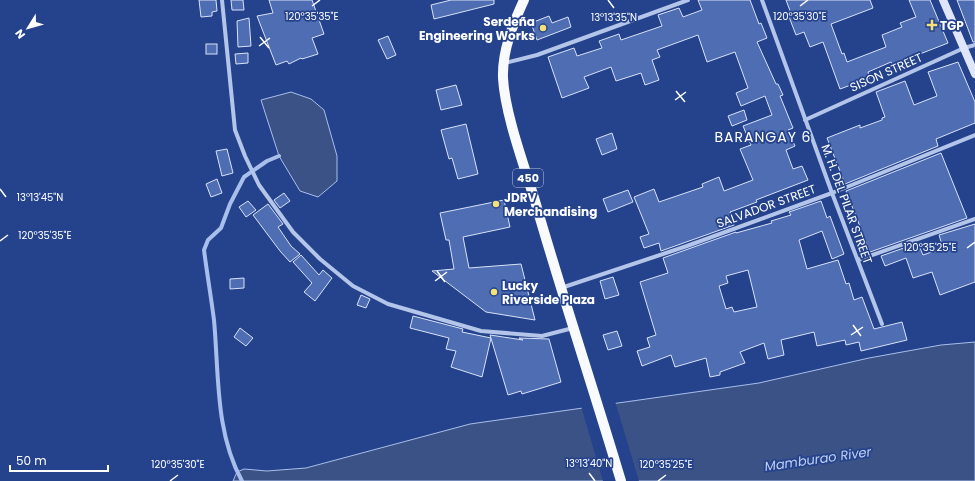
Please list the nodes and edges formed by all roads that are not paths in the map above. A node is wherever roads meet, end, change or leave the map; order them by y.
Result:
1 (222, 0) edge
2 (524, 0) edge
3 (688, 0) edge
4 (762, 0) edge
5 (943, 0) edge
6 (975, 45) edge
7 (964, 48) junction
8 (504, 63) junction
9 (975, 74) edge
10 (806, 120) junction
11 (975, 135) edge
12 (832, 193) junction
13 (975, 219) edge
14 (858, 260) junction
15 (560, 288) junction
16 (882, 324) dead end
17 (573, 328) junction
18 (621, 481) edge

1 - 17 street
2 - 8 main road, 450
3 - 8 street
4 - 10 street, M. H. DEL PILAR STREET
5 - 7 street
6 - 7 street, SISON STREET
7 - 9 street
7 - 10 street, SISON STREET
8 - 15 main road, 450
10 - 12 street, M. H. DEL PILAR STREET
11 - 12 street, SALVADOR STREET
12 - 14 street, M. H. DEL PILAR STREET
12 - 15 street, SALVADOR STREET
13 - 14 street
14 - 16 street, M. H. DEL PILAR STREET
15 - 17 main road, 450
17 - 18 main road, 450

